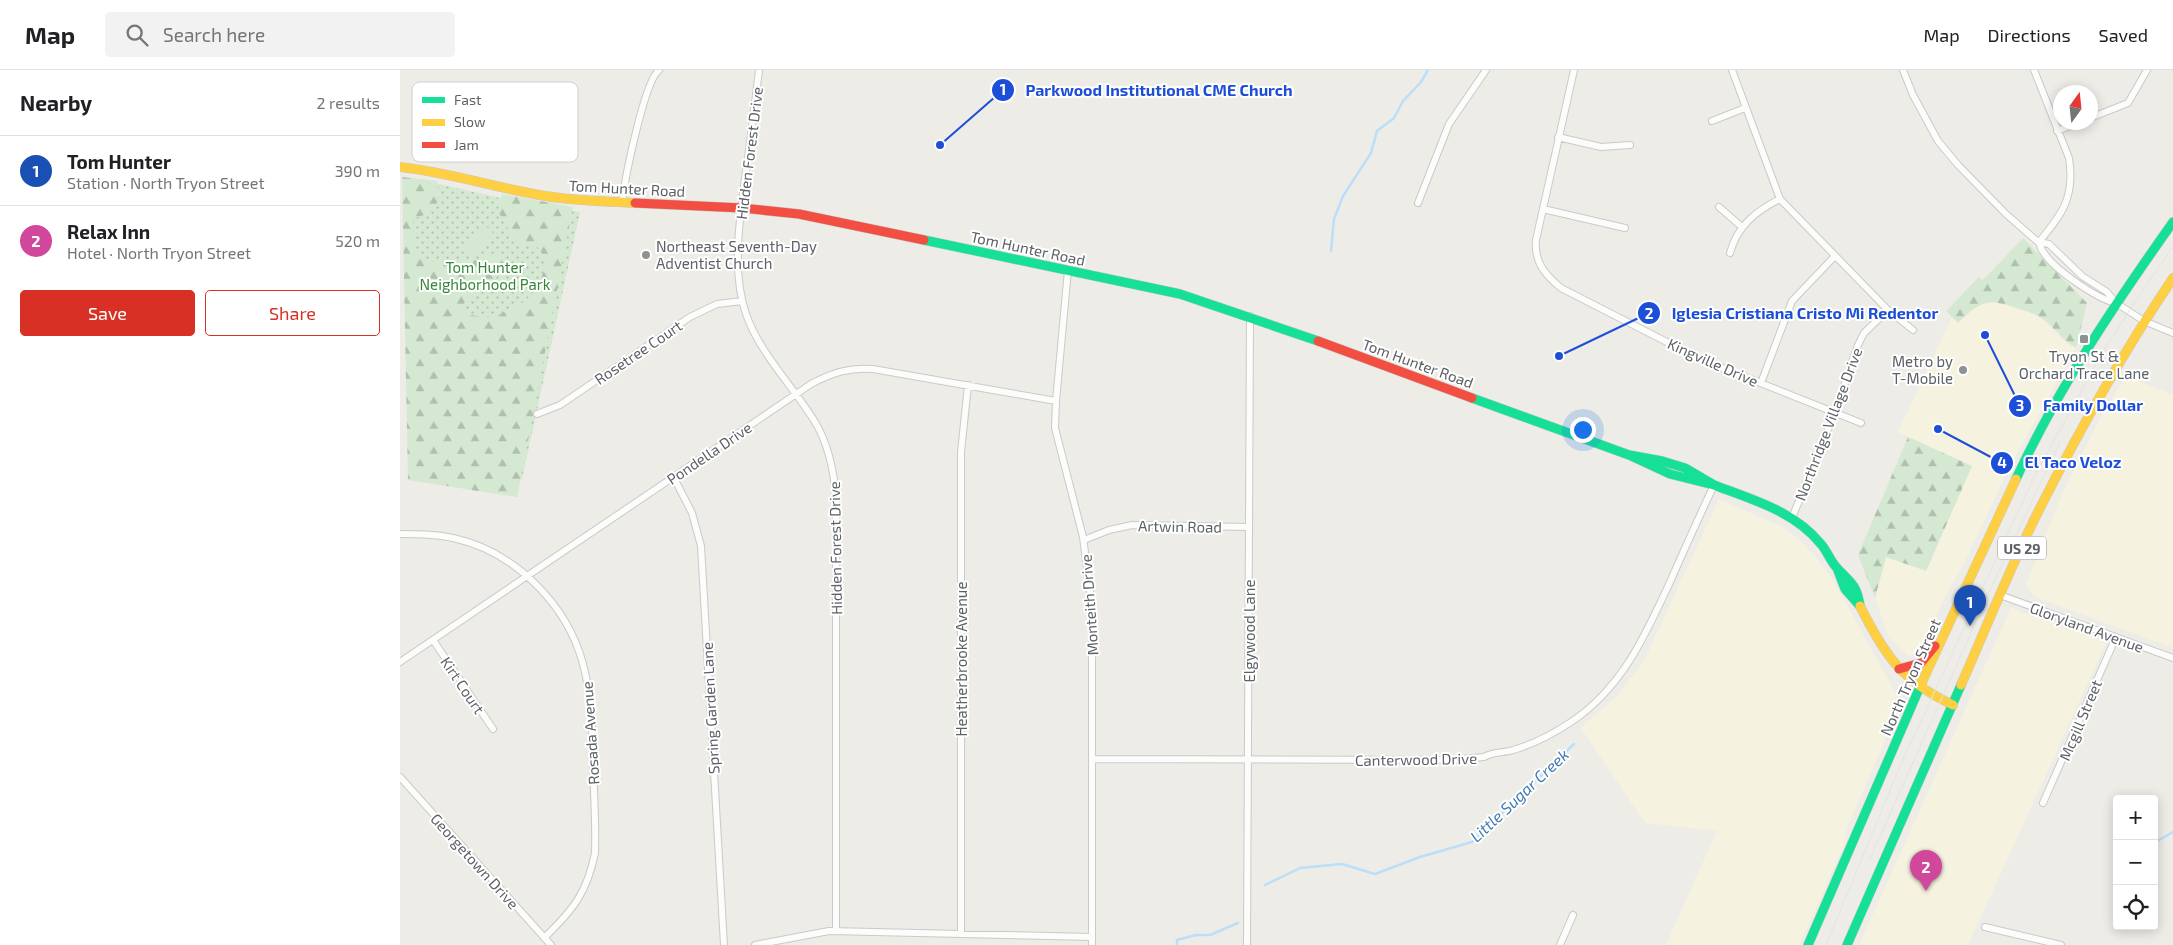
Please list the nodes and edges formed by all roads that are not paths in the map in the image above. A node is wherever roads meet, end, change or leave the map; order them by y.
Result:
1 (659, 70) edge
2 (760, 70) edge
3 (1486, 70) edge
4 (1574, 70) edge
5 (1732, 70) edge
6 (1903, 70) edge
7 (2034, 70) edge
8 (2147, 70) edge
9 (1745, 108) junction
10 (2098, 115) edge
11 (1712, 122) dead end
12 (2057, 131) joint
13 (1558, 137) junction
14 (1630, 146) dead end
15 (400, 167) edge
16 (1780, 199) junction
17 (622, 202) junction
18 (1418, 203) dead end
19 (1719, 207) dead end
20 (742, 208) junction
21 (1543, 209) junction
22 (2173, 222) edge
23 (1742, 227) junction
24 (1625, 228) dead end
25 (2039, 242) junction
26 (1730, 253) dead end
27 (1835, 256) junction
28 (1068, 270) junction
29 (2173, 278) edge
30 (742, 301) junction
31 (2116, 302) junction
32 (1888, 310) junction
33 (1250, 316) junction
34 (2144, 321) junction
35 (1912, 330) dead end
36 (2173, 333) edge
37 (1761, 383) junction
38 (968, 385) junction
39 (796, 395) junction
40 (1056, 401) junction
41 (1834, 412) junction
42 (538, 414) dead end
43 (1860, 423) dead end
44 (674, 478) junction
45 (1714, 485) junction
46 (1792, 518) junction
47 (1249, 527) junction
48 (400, 534) edge
49 (1084, 540) junction
50 (528, 576) junction
51 (2000, 595) junction
52 (1944, 636) junction
53 (2116, 638) junction
54 (433, 640) junction
55 (2173, 658) edge
56 (400, 662) edge
57 (1899, 668) junction
58 (1920, 687) junction
59 (1953, 705) junction
60 (493, 729) dead end
61 (1092, 759) junction
62 (1248, 760) junction
63 (400, 777) edge
64 (2043, 803) dead end
65 (1574, 915) dead end
66 (1985, 926) dead end
67 (836, 931) junction
68 (961, 934) junction
69 (1092, 936) junction
70 (544, 938) junction
71 (551, 945) edge
72 (724, 945) edge
73 (754, 945) edge
74 (1092, 945) edge
75 (1247, 945) edge
76 (1560, 945) edge
77 (1808, 945) edge
78 (1848, 945) edge
79 (2062, 945) edge

1 - 17 street
2 - 20 street, Hidden Forest Drive
3 - 18 street
4 - 13 street, Kingville Drive
5 - 9 street
6 - 25 street
7 - 12 street
8 - 10 street
9 - 11 street
9 - 16 street
12 - 25 street
13 - 14 street
13 - 21 street, Kingville Drive
15 - 17 street, Tom Hunter Road
16 - 23 street
16 - 27 street
17 - 20 street, Tom Hunter Road
19 - 23 street
20 - 28 street, Tom Hunter Road
20 - 30 street, Hidden Forest Drive
21 - 24 street
21 - 37 street, Kingville Drive
22 - 31 street, North Tryon Street / US 29
23 - 26 street
25 - 31 street
25 - 31 street
27 - 32 street
27 - 37 street
28 - 33 street, Tom Hunter Road
28 - 40 street, Monteith Drive
29 - 34 street, US 29
30 - 39 street, Hidden Forest Drive
30 - 42 street, Rosetree Court
31 - 34 street
31 - 52 street, North Tryon Street / US 29
32 - 35 street
32 - 41 street, Northridge Village Drive
33 - 45 street, Tom Hunter Road
33 - 47 street, Elgywood Lane
34 - 36 street
34 - 51 street, US 29
37 - 41 street, Kingville Drive
38 - 39 street, Pondella Drive
38 - 40 street, Pondella Drive
38 - 68 street, Heatherbrooke Avenue
39 - 44 street, Pondella Drive
39 - 67 street, Hidden Forest Drive
40 - 49 street, Monteith Drive
41 - 43 street, Kingville Drive
41 - 46 street, Northridge Village Drive
44 - 50 street, Pondella Drive
44 - 72 street, Spring Garden Lane
45 - 46 street, Tom Hunter Road
45 - 62 street, Canterwood Drive
46 - 57 street, Tom Hunter Road
47 - 49 street, Artwin Road
47 - 62 street, Elgywood Lane
48 - 50 street, Rosada Avenue
49 - 61 street, Monteith Drive
50 - 54 street, Pondella Drive
50 - 70 street, Rosada Avenue
51 - 53 street, Gloryland Avenue
51 - 59 street, US 29
52 - 57 street
52 - 58 street, North Tryon Street / US 29
53 - 55 street, Gloryland Avenue
53 - 64 street, Mcgill Street
54 - 56 street, Pondella Drive
54 - 60 street, Kirt Court
57 - 58 street, Tom Hunter Road
58 - 59 street, Tom Hunter Road
58 - 77 street, North Tryon Street / US 29
59 - 78 street, US 29
61 - 62 street, Canterwood Drive
61 - 69 street, Monteith Drive
62 - 75 street, Elgywood Lane
63 - 70 street, Georgetown Drive
65 - 76 street
66 - 79 street
67 - 68 street
67 - 73 street
68 - 69 street
69 - 74 street, Monteith Drive
70 - 71 street, Georgetown Drive

